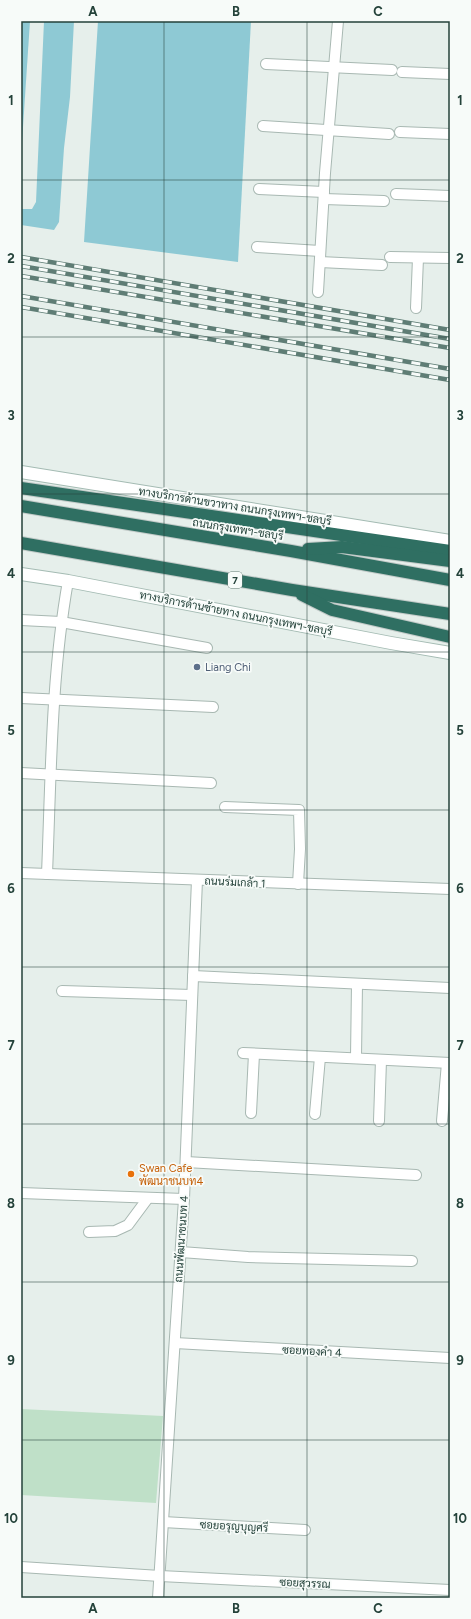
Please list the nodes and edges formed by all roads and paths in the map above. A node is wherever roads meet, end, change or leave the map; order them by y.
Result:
1 (338, 21) edge
2 (266, 64) dead end
3 (333, 67) junction
4 (450, 74) edge
5 (263, 126) dead end
6 (328, 130) junction
7 (400, 132) dead end
8 (389, 134) dead end
9 (450, 134) edge
10 (259, 189) dead end
11 (396, 194) dead end
12 (324, 195) junction
13 (450, 196) edge
14 (384, 201) dead end
15 (257, 247) dead end
16 (320, 251) junction
17 (390, 257) dead end
18 (418, 258) junction
19 (450, 258) edge
20 (320, 262) junction
21 (382, 265) dead end
22 (318, 292) dead end
23 (416, 308) dead end
24 (21, 472) edge
25 (21, 488) edge
26 (21, 506) edge
27 (450, 541) edge
28 (21, 543) edge
29 (291, 550) junction
30 (450, 551) edge
31 (450, 561) edge
32 (21, 574) edge
33 (450, 580) edge
34 (68, 581) junction
35 (292, 590) junction
36 (450, 614) edge
37 (21, 620) edge
38 (61, 622) junction
39 (450, 637) edge
40 (207, 648) dead end
41 (450, 653) edge
42 (21, 698) edge
43 (54, 700) junction
44 (213, 707) dead end
45 (21, 773) edge
46 (51, 775) junction
47 (212, 783) dead end
48 (225, 807) dead end
49 (21, 873) edge
50 (47, 874) junction
51 (196, 880) junction
52 (298, 884) junction
53 (450, 890) edge
54 (193, 976) junction
55 (357, 984) junction
56 (450, 988) edge
57 (62, 991) dead end
58 (192, 995) junction
59 (243, 1053) dead end
60 (254, 1054) junction
61 (320, 1057) junction
62 (356, 1058) junction
63 (381, 1060) junction
64 (449, 1063) edge
65 (251, 1113) dead end
66 (314, 1114) dead end
67 (379, 1121) dead end
68 (442, 1121) dead end
69 (186, 1162) junction
70 (416, 1175) dead end
71 (21, 1193) edge
72 (148, 1198) junction
73 (184, 1199) junction
74 (89, 1232) dead end
75 (181, 1252) junction
76 (412, 1261) dead end
77 (175, 1343) junction
78 (450, 1358) edge
79 (163, 1522) junction
80 (305, 1530) dead end
81 (21, 1567) edge
82 (160, 1576) junction
83 (450, 1590) edge
84 (158, 1598) edge

1 - 3 street
2 - 3 street
3 - 4 street
3 - 6 street
5 - 6 street
6 - 8 street
6 - 12 street
7 - 9 street
10 - 12 street
11 - 13 street
12 - 14 street
12 - 16 street
15 - 16 street
16 - 20 street
17 - 18 street
18 - 19 street
18 - 23 street
20 - 21 street
20 - 22 street
24 - 27 main road, ทางบริการด้านขวาทาง ถนนกรุงเทพฯ-ชลบุรี
25 - 30 highway
26 - 29 highway, ถนนกรุงเทพฯ-ชลบุรี
28 - 35 highway, 7
29 - 31 highway
29 - 33 highway, ถนนกรุงเทพฯ-ชลบุรี
32 - 34 main road, ทางบริการด้านซ้ายทาง ถนนกรุงเทพฯ-ชลบุรี
34 - 38 street
34 - 41 main road, ทางบริการด้านซ้ายทาง ถนนกรุงเทพฯ-ชลบุรี
35 - 36 highway, 7
35 - 39 highway
37 - 38 street
38 - 40 street
38 - 43 street
42 - 43 street
43 - 44 street
43 - 46 street
45 - 46 street
46 - 47 street
46 - 50 street
48 - 52 street
49 - 50 street, ถนนร่มเกล้า 1
50 - 51 street, ถนนร่มเกล้า 1
51 - 52 street, ถนนร่มเกล้า 1
51 - 54 street, ถนนพัฒนาชนบท 4
52 - 53 street, ถนนร่มเกล้า 1
54 - 55 street
54 - 58 street, ถนนพัฒนาชนบท 4
55 - 56 street
55 - 62 street
57 - 58 street
58 - 69 street, ถนนพัฒนาชนบท 4
59 - 60 street
60 - 61 street
60 - 65 street
61 - 62 street
61 - 66 street
62 - 63 street
63 - 64 street
63 - 67 street
64 - 68 street
69 - 70 street
69 - 73 street, ถนนพัฒนาชนบท 4
71 - 72 street
72 - 73 street
72 - 74 street
73 - 75 street, ถนนพัฒนาชนบท 4
75 - 76 street
75 - 77 street, ถนนพัฒนาชนบท 4
77 - 78 street, ซอยทองคำ 4
77 - 79 street, ถนนพัฒนาชนบท 4
79 - 80 street, ซอยอรุญบุญศรี
79 - 82 street, ถนนพัฒนาชนบท 4
81 - 82 street, ซอยสุวรรณ
82 - 83 street, ซอยสุวรรณ
82 - 84 street, ถนนพัฒนาชนบท 4

